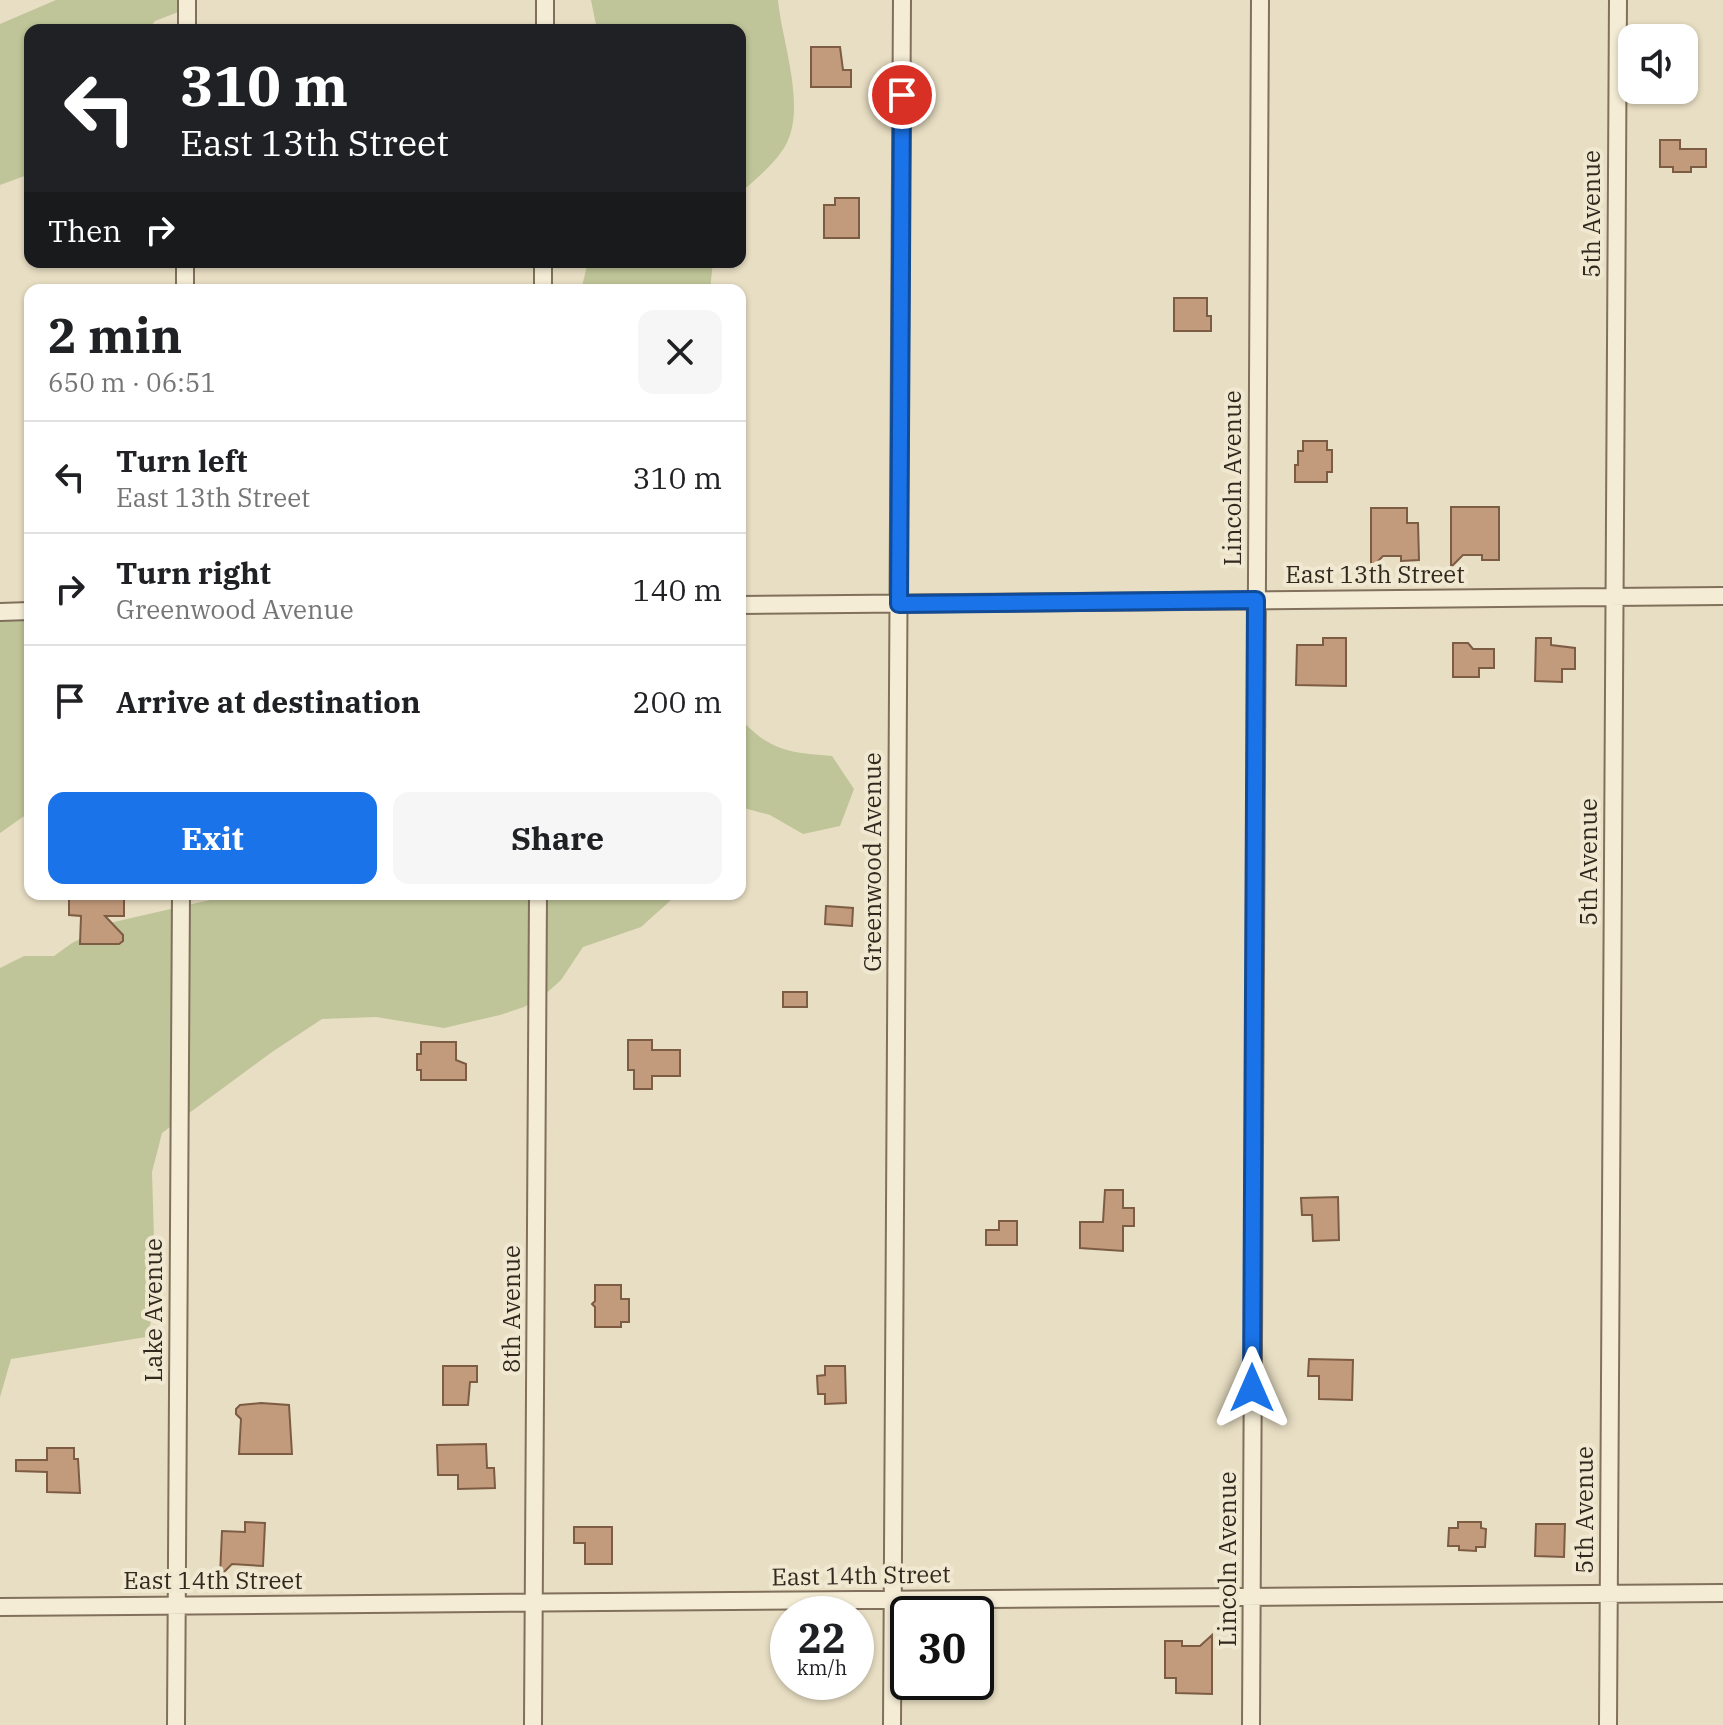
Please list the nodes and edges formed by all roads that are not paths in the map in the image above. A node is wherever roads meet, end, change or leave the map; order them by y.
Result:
1 (187, 0) edge
2 (545, 0) edge
3 (902, 0) edge
4 (1260, 0) edge
5 (1618, 0) edge
6 (187, 24) edge
7 (545, 24) edge
8 (1723, 596) edge
9 (1614, 597) junction
10 (1256, 600) junction
11 (899, 604) junction
12 (746, 605) edge
13 (24, 611) edge
14 (0, 612) edge
15 (181, 900) edge
16 (538, 900) edge
17 (1723, 1593) edge
18 (1608, 1594) junction
19 (893, 1596) edge
20 (1252, 1597) junction
21 (994, 1598) edge
22 (890, 1599) edge
23 (534, 1603) junction
24 (177, 1606) junction
25 (0, 1607) edge
26 (892, 1700) edge
27 (176, 1725) edge
28 (533, 1725) edge
29 (892, 1725) edge
30 (1251, 1725) edge
31 (1608, 1725) edge

1 - 6 street
2 - 7 street
3 - 11 street, Greenwood Avenue
4 - 10 street, Lincoln Avenue
5 - 9 street, 5th Avenue
8 - 9 street, East 13th Street
9 - 10 street, East 13th Street
9 - 18 street, 5th Avenue
10 - 11 street, East 13th Street
10 - 20 street, Lincoln Avenue
11 - 12 street, East 13th Street
11 - 19 street, Greenwood Avenue
13 - 14 street
15 - 24 street, Lake Avenue
16 - 23 street, 8th Avenue
17 - 18 street, East 14th Street
18 - 20 street, East 14th Street
18 - 31 street, 5th Avenue
20 - 21 street, East 14th Street
20 - 30 street, Lincoln Avenue
22 - 23 street, East 14th Street
23 - 24 street, East 14th Street
23 - 28 street, 8th Avenue
24 - 25 street, East 14th Street
24 - 27 street, Lake Avenue
26 - 29 street, Greenwood Avenue

